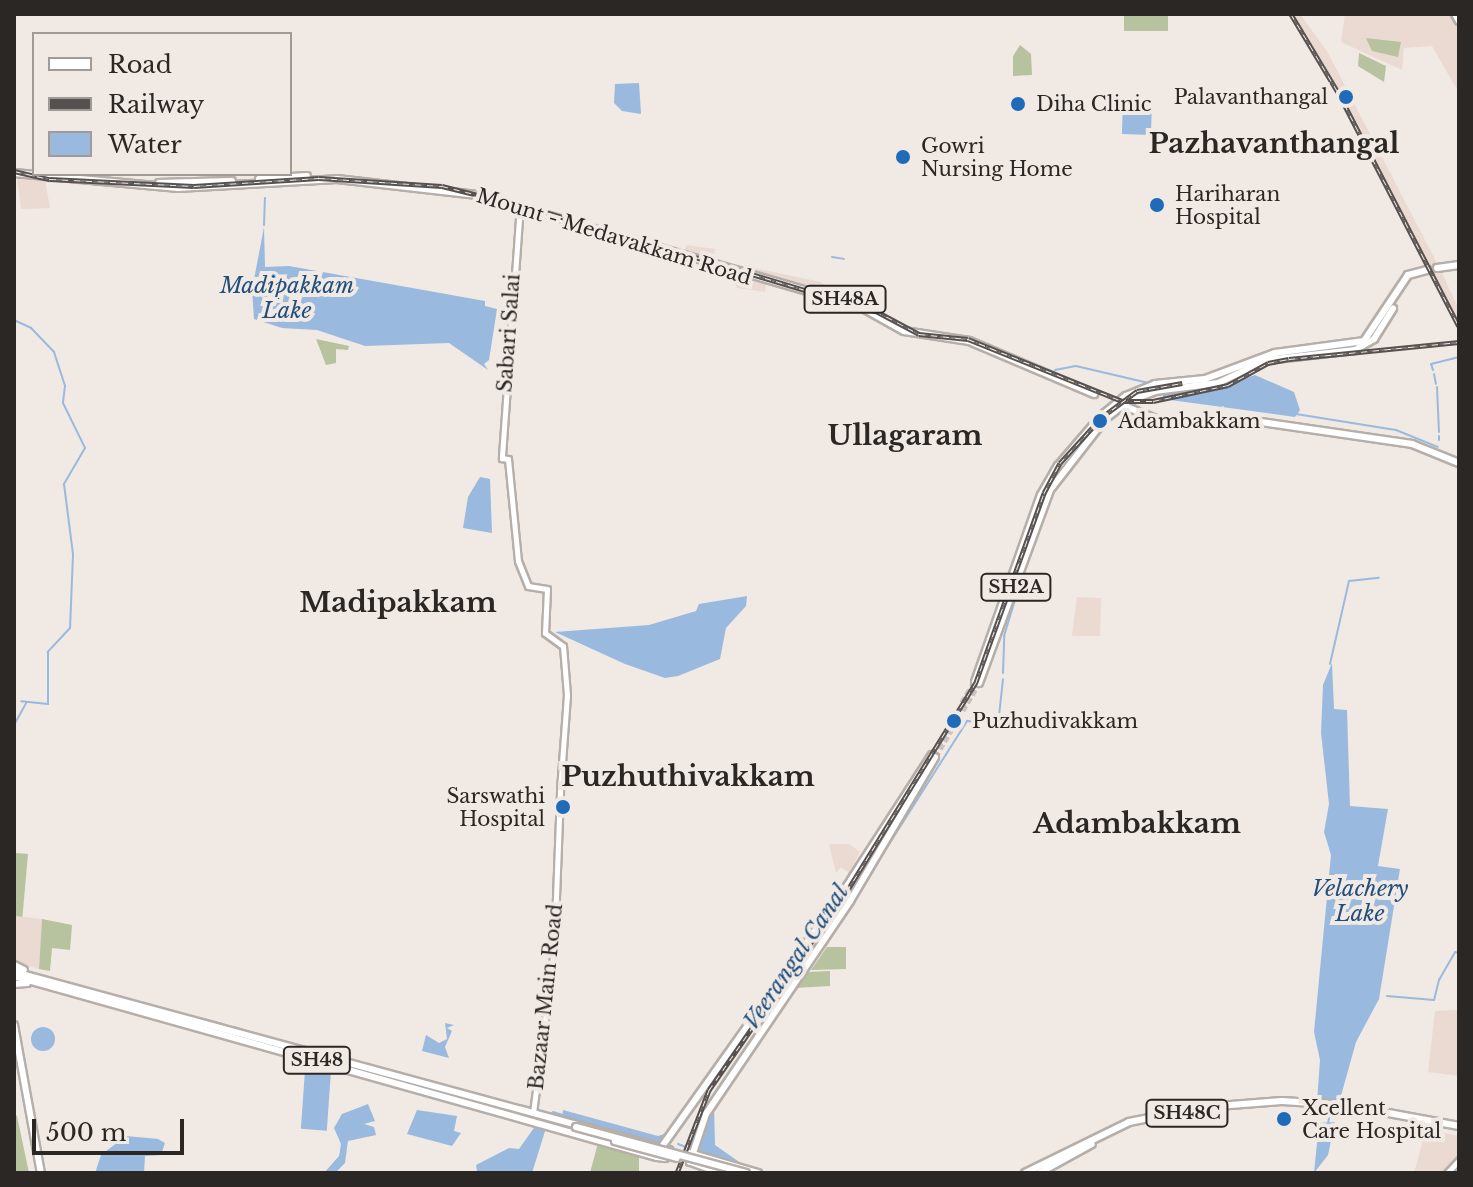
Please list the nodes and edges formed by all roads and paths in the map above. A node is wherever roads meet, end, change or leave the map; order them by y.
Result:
1 (1455, 14) edge
2 (1459, 21) edge
3 (62, 176) edge
4 (64, 176) edge
5 (520, 206) junction
6 (1459, 267) edge
7 (1438, 270) tunnel mouth
8 (1428, 271) tunnel mouth
9 (1149, 390) junction
10 (1094, 394) dead end
11 (1122, 405) junction
12 (1459, 463) edge
13 (1047, 490) junction
14 (977, 682) tunnel mouth
15 (933, 756) tunnel mouth
16 (561, 820) junction
17 (853, 884) junction
18 (552, 959) junction
19 (14, 965) edge
20 (24, 970) dead end
21 (14, 974) edge
22 (27, 983) dead end
23 (14, 984) edge
24 (14, 1025) edge
25 (14, 1052) edge
26 (21, 1082) junction
27 (1205, 1109) junction
28 (537, 1116) junction
29 (573, 1128) junction
30 (1459, 1128) edge
31 (668, 1144) junction
32 (691, 1150) junction
33 (1459, 1162) edge
34 (1029, 1172) edge
35 (40, 1173) edge
36 (715, 1173) edge
37 (721, 1173) edge
38 (731, 1173) edge
39 (746, 1173) edge
40 (758, 1173) edge
41 (1039, 1173) edge
42 (1448, 1173) edge

1 - 2 main road
3 - 5 main road, Mount - Medavakkam Road / SH48A
4 - 5 main road, Mount - Medavakkam Road / SH48A
5 - 10 main road, Mount - Medavakkam Road / SH48A
5 - 16 main road, Sabari Salai
6 - 7 main road
8 - 9 main road, SH2A
9 - 11 main road, SH2A
9 - 13 main road, SH2A
11 - 12 main road
11 - 13 main road, SH2A
13 - 14 main road, SH2A
15 - 17 main road
16 - 18 main road
16 - 18 main road, Bazaar Main Road
17 - 31 main road
17 - 32 main road
18 - 28 main road, Bazaar Main Road
19 - 20 main road
21 - 28 main road, SH48
22 - 23 main road
24 - 26 main road
25 - 26 main road
26 - 35 main road
27 - 30 main road, SH48C
27 - 34 main road, SH48C
27 - 41 main road, SH48C
28 - 29 main road, SH48
29 - 31 main road
29 - 31 main road
29 - 38 main road, SH48, bridge
29 - 39 main road, SH48, bridge
32 - 36 main road
32 - 37 main road
32 - 40 main road
33 - 42 main road

